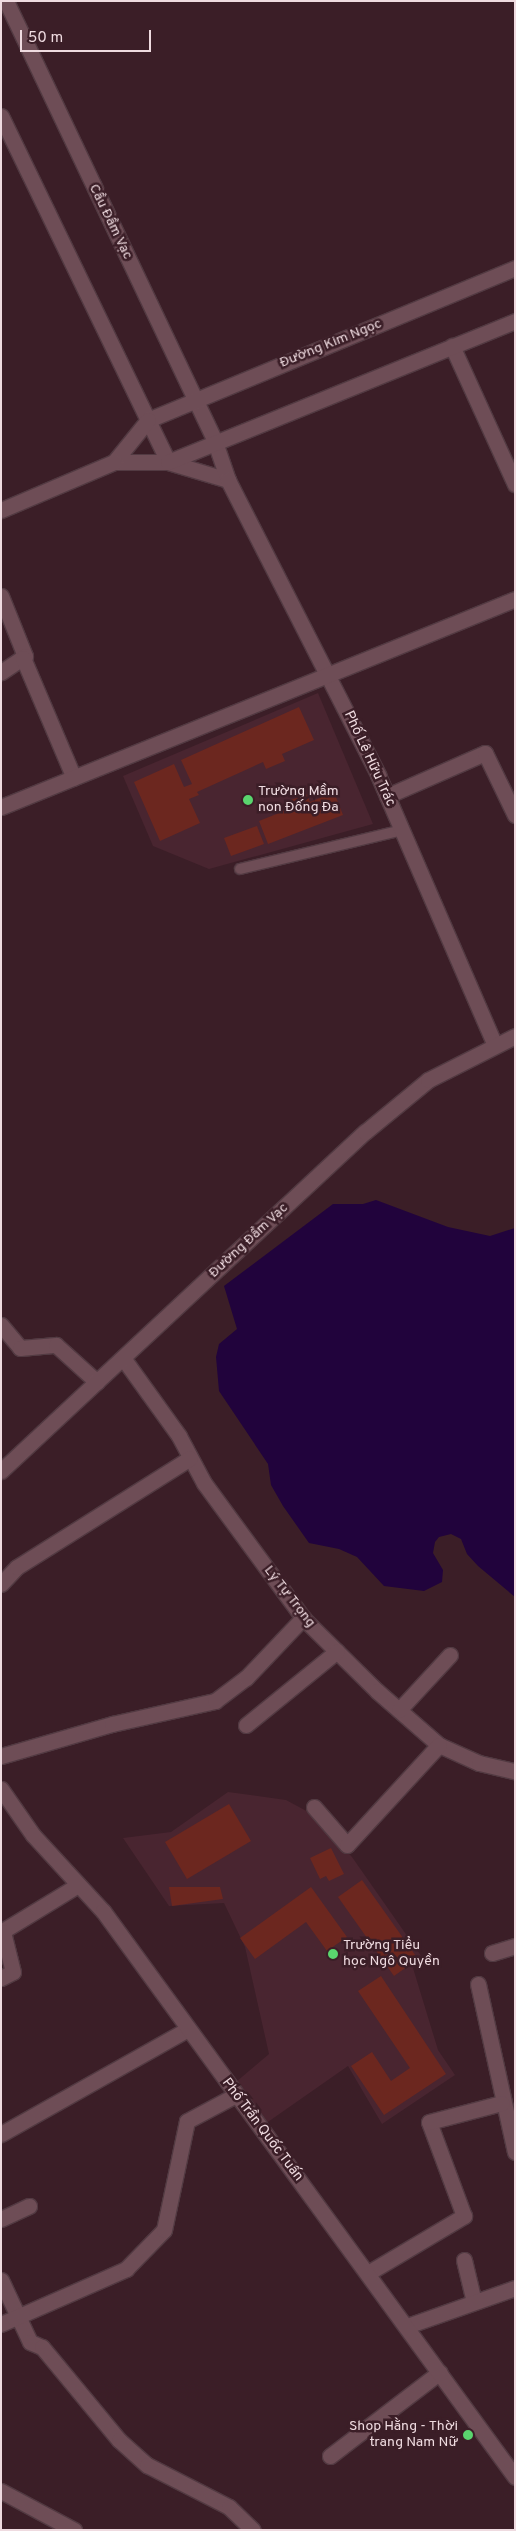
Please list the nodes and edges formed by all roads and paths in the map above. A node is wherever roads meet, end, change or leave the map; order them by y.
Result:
1 (6, 1) edge
2 (1, 116) edge
3 (515, 268) edge
4 (515, 321) edge
5 (452, 346) junction
6 (195, 400) junction
7 (148, 420) junction
8 (215, 442) junction
9 (114, 462) junction
10 (168, 462) junction
11 (513, 477) edge
12 (228, 480) junction
13 (3, 506) edge
14 (1, 596) edge
15 (515, 599) edge
16 (23, 658) junction
17 (1, 672) edge
18 (328, 673) junction
19 (74, 778) junction
20 (387, 796) junction
21 (1, 807) edge
22 (515, 815) edge
23 (402, 830) junction
24 (240, 869) dead end
25 (515, 1036) edge
26 (495, 1046) junction
27 (1, 1325) edge
28 (123, 1358) junction
29 (97, 1382) junction
30 (190, 1458) junction
31 (1, 1471) edge
32 (1, 1584) edge
33 (303, 1618) junction
34 (337, 1651) junction
35 (450, 1655) dead end
36 (398, 1710) junction
37 (246, 1725) dead end
38 (439, 1745) junction
39 (1, 1756) edge
40 (515, 1771) edge
41 (1, 1789) edge
42 (314, 1808) dead end
43 (78, 1885) junction
44 (2, 1932) edge
45 (515, 1946) edge
46 (492, 1953) dead end
47 (1, 1978) edge
48 (478, 1984) dead end
49 (186, 2030) junction
50 (236, 2096) junction
51 (507, 2111) edge
52 (1, 2134) edge
53 (515, 2152) edge
54 (29, 2206) dead end
55 (1, 2219) edge
56 (464, 2260) dead end
57 (368, 2273) junction
58 (1, 2280) edge
59 (515, 2288) edge
60 (474, 2302) junction
61 (18, 2316) junction
62 (1, 2324) edge
63 (407, 2326) junction
64 (440, 2372) junction
65 (330, 2456) dead end
66 (515, 2477) edge
67 (1, 2491) edge
68 (74, 2530) edge
69 (253, 2530) edge

1 - 6 street, Cầu Đầm Vạc
2 - 7 street
3 - 6 street, Đường Kim Ngọc
4 - 5 street
5 - 8 street
5 - 11 street
6 - 7 street, Đường Kim Ngọc
6 - 8 street, Cầu Đầm Vạc
7 - 9 street
7 - 10 street
8 - 10 street
8 - 12 street, Phố Lê Hữu Trác
9 - 10 street
9 - 13 street
10 - 12 street
12 - 18 street, Phố Lê Hữu Trác
14 - 16 street
15 - 18 street
16 - 17 street
16 - 19 street
18 - 19 street
18 - 20 street, Phố Lê Hữu Trác
19 - 21 street
20 - 22 street
20 - 23 street, Phố Lê Hữu Trác
23 - 24 lane
23 - 26 street, Phố Lê Hữu Trác
25 - 26 street, Đường Đầm Vạc
26 - 28 street, Đường Đầm Vạc
27 - 29 street
28 - 29 street, Đường Đầm Vạc
28 - 30 street, Lý Tự Trọng
29 - 31 street, Đường Đầm Vạc
30 - 32 street
30 - 33 street, Lý Tự Trọng
33 - 34 street, Lý Tự Trọng
33 - 39 street
34 - 36 street, Lý Tự Trọng
34 - 37 street
35 - 36 street
36 - 38 street, Lý Tự Trọng
38 - 40 street, Lý Tự Trọng
38 - 42 street
41 - 43 street, Phố Trần Quốc Tuấn
43 - 44 street
43 - 49 street, Phố Trần Quốc Tuấn
44 - 47 street
45 - 46 street
48 - 51 street
49 - 50 street, Phố Trần Quốc Tuấn
49 - 52 street
50 - 57 street, Phố Trần Quốc Tuấn
50 - 61 street
51 - 53 street
51 - 57 street
54 - 55 street
56 - 60 street
57 - 63 street, Phố Trần Quốc Tuấn
58 - 61 street
59 - 60 street
60 - 63 street
61 - 62 street
61 - 69 street
63 - 64 street, Phố Trần Quốc Tuấn
64 - 65 street
64 - 66 street, Phố Trần Quốc Tuấn
67 - 68 street

